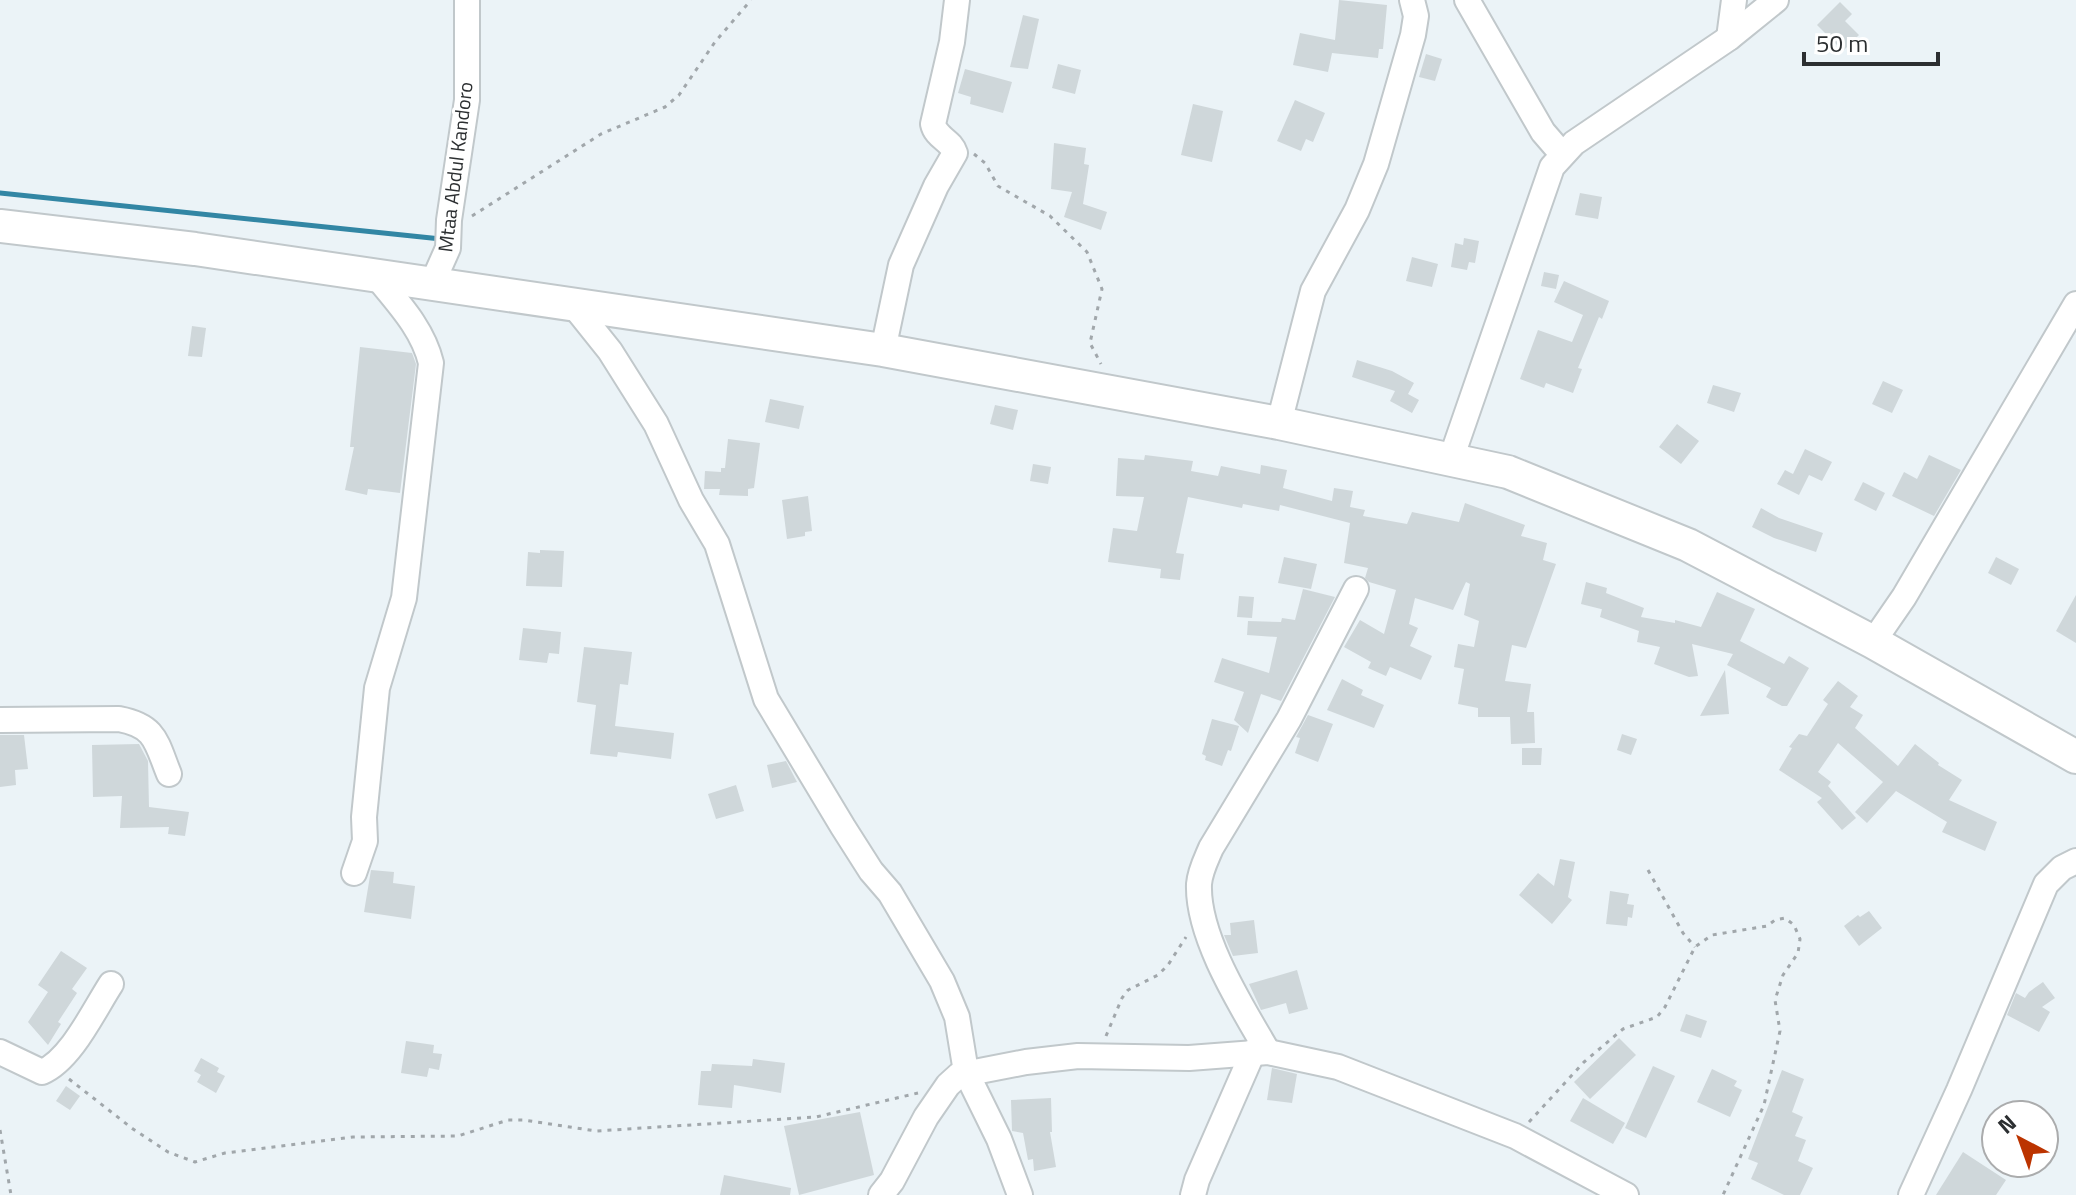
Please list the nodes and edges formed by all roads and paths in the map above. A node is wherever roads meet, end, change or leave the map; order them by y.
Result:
1 (467, 0) edge
2 (751, 0) edge
3 (957, 0) edge
4 (1412, 0) edge
5 (1467, 0) edge
6 (1734, 0) edge
7 (1776, 0) edge
8 (1729, 38) junction
9 (949, 143) junction
10 (1562, 154) junction
11 (0, 226) edge
12 (449, 237) junction
13 (376, 276) junction
14 (432, 284) junction
15 (2076, 304) edge
16 (574, 306) junction
17 (883, 350) junction
18 (1101, 366) dead end
19 (1279, 423) junction
20 (1451, 459) junction
21 (1356, 589) dead end
22 (1873, 642) junction
23 (0, 720) edge
24 (2076, 757) edge
25 (169, 774) dead end
26 (2076, 861) edge
27 (1648, 870) dead end
28 (354, 873) dead end
29 (1205, 919) junction
30 (1695, 947) junction
31 (111, 984) dead end
32 (0, 1052) edge
33 (1260, 1052) junction
34 (1096, 1057) junction
35 (53, 1068) junction
36 (957, 1079) junction
37 (0, 1130) edge
38 (1515, 1136) junction
39 (11, 1195) edge
40 (881, 1195) edge
41 (1020, 1195) edge
42 (1193, 1195) edge
43 (1626, 1195) edge
44 (1723, 1195) edge
45 (1911, 1195) edge

1 - 12 street, Mtaa Abdul Kandoro
2 - 12 path
3 - 9 street
4 - 19 street
5 - 10 street
6 - 8 street
7 - 8 street
8 - 10 street
9 - 17 street
9 - 18 path
10 - 20 street
11 - 13 main road
12 - 14 street, Mtaa Abdul Kandoro
13 - 14 main road
13 - 28 street
14 - 16 main road
15 - 22 street
16 - 17 main road
16 - 36 street
17 - 19 main road
19 - 20 main road
20 - 22 main road
21 - 29 street
22 - 24 main road
23 - 25 street
26 - 45 street
27 - 30 path
29 - 33 street
29 - 34 path
30 - 38 path
30 - 44 path
31 - 35 street
32 - 35 street
33 - 34 street
33 - 38 street
33 - 42 street
34 - 36 street
35 - 36 path
36 - 40 street
36 - 41 street
37 - 39 path
38 - 43 street

